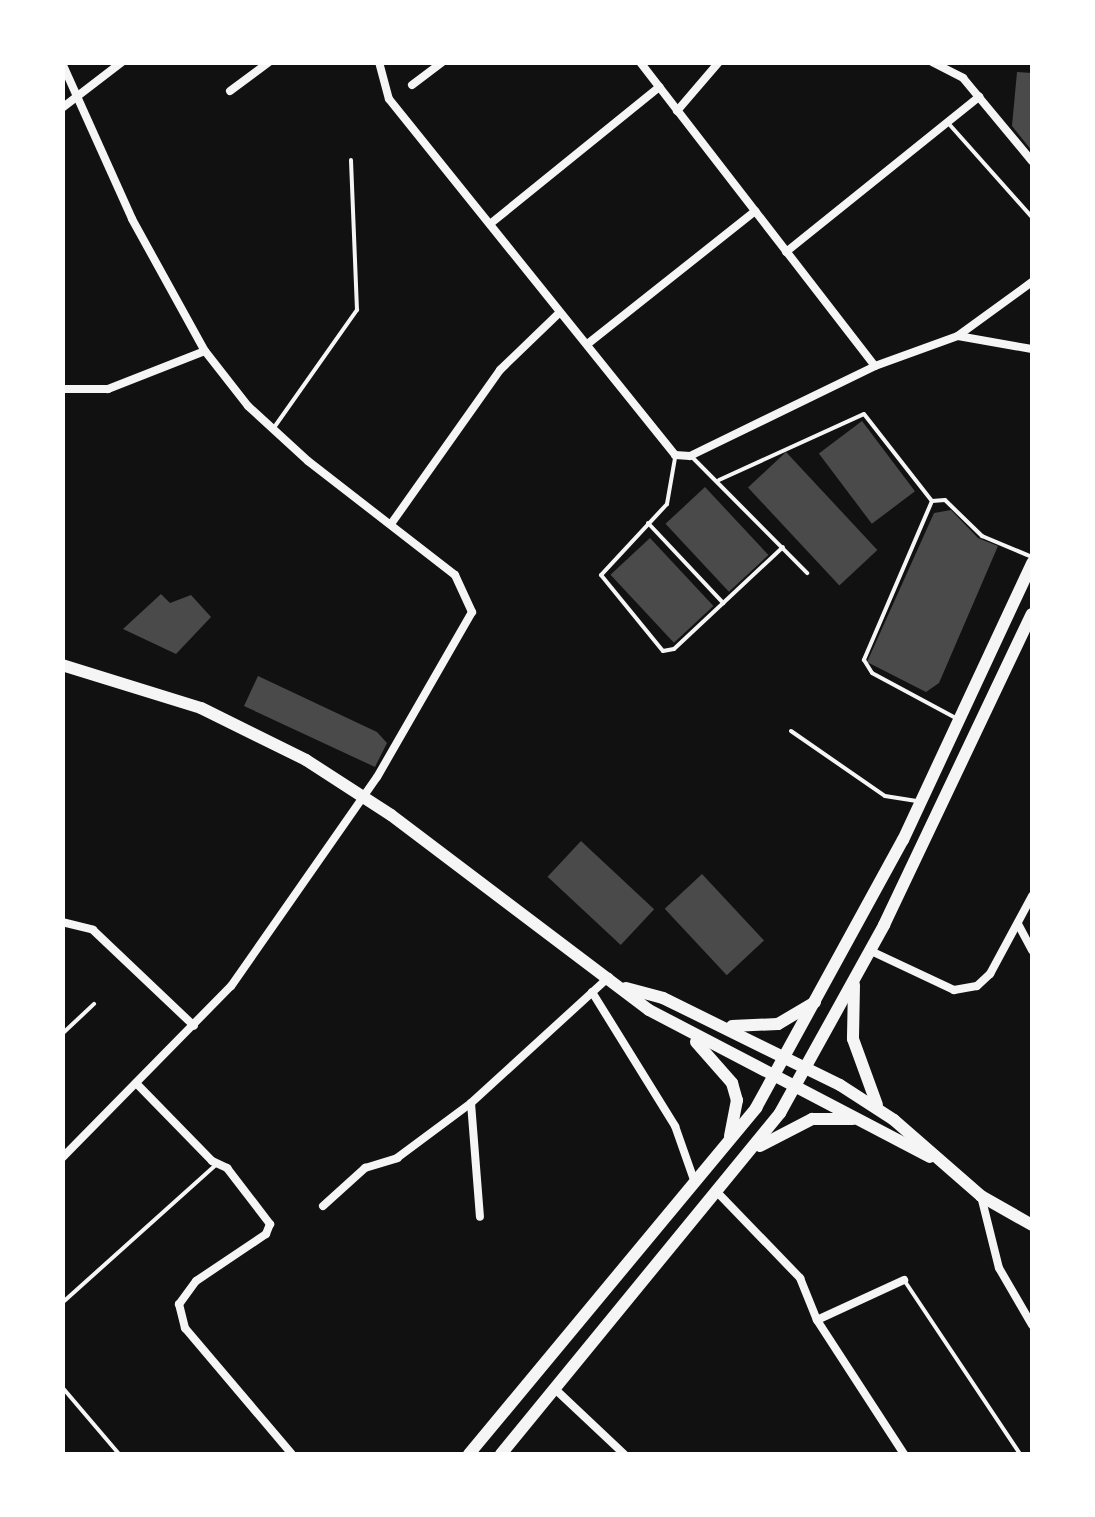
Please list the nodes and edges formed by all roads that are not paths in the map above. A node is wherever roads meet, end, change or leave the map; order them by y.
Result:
1 (62, 62) edge
2 (122, 62) edge
3 (270, 62) edge
4 (379, 62) edge
5 (442, 62) edge
6 (640, 62) edge
7 (719, 62) edge
8 (932, 62) edge
9 (412, 85) dead end
10 (659, 87) junction
11 (230, 91) dead end
12 (78, 98) junction
13 (979, 98) junction
14 (62, 108) edge
15 (677, 111) junction
16 (949, 124) junction
17 (351, 160) dead end
18 (1032, 161) edge
19 (755, 212) junction
20 (1032, 216) edge
21 (490, 224) junction
22 (786, 252) junction
23 (1032, 282) edge
24 (560, 312) junction
25 (958, 336) junction
26 (590, 342) junction
27 (1032, 349) edge
28 (206, 351) junction
29 (874, 366) junction
30 (62, 389) edge
31 (273, 430) junction
32 (675, 454) junction
33 (690, 456) junction
34 (718, 480) junction
35 (932, 501) junction
36 (648, 523) junction
37 (392, 524) junction
38 (783, 547) junction
39 (1032, 560) edge
40 (807, 573) dead end
41 (722, 603) junction
42 (1032, 614) edge
43 (62, 665) edge
44 (960, 720) junction
45 (790, 731) dead end
46 (364, 796) junction
47 (922, 802) junction
48 (1032, 896) edge
49 (62, 922) edge
50 (1018, 924) junction
51 (1032, 950) edge
52 (870, 951) junction
53 (834, 975) junction
54 (609, 977) junction
55 (854, 982) junction
56 (623, 988) junction
57 (592, 992) junction
58 (94, 1004) dead end
59 (701, 1016) junction
60 (194, 1026) junction
61 (679, 1028) junction
62 (62, 1034) edge
63 (786, 1056) junction
64 (807, 1066) junction
65 (775, 1074) junction
66 (136, 1083) junction
67 (796, 1084) junction
68 (471, 1103) junction
69 (882, 1112) junction
70 (860, 1120) junction
71 (724, 1151) junction
72 (62, 1158) edge
73 (930, 1158) junction
74 (742, 1162) junction
75 (218, 1164) junction
76 (696, 1185) junction
77 (717, 1192) junction
78 (981, 1196) junction
79 (323, 1206) dead end
80 (480, 1217) dead end
81 (1032, 1225) edge
82 (904, 1280) joint
83 (62, 1303) edge
84 (817, 1320) junction
85 (1032, 1325) edge
86 (62, 1387) edge
87 (554, 1389) junction
88 (119, 1454) edge
89 (292, 1454) edge
90 (469, 1454) edge
91 (501, 1454) edge
92 (624, 1454) edge
93 (904, 1454) edge
94 (1020, 1454) edge

1 - 12 street
2 - 12 street
3 - 11 street
4 - 21 street
5 - 9 street
6 - 10 street
7 - 15 street
8 - 13 street
10 - 15 street
10 - 21 street
12 - 14 street
12 - 28 street
13 - 16 street
13 - 18 street
15 - 19 street
16 - 20 lane
16 - 22 street
17 - 31 lane
19 - 22 street
19 - 26 street
21 - 24 street
22 - 29 street
23 - 25 street
24 - 26 street
24 - 37 street
25 - 27 street
25 - 29 street
26 - 32 street
28 - 30 street
28 - 31 street
29 - 33 street
31 - 37 street
32 - 33 street
32 - 36 lane
33 - 34 lane
34 - 35 lane
34 - 38 lane
35 - 39 lane
35 - 44 lane
36 - 41 lane
36 - 41 lane
37 - 46 street
38 - 40 lane
38 - 41 lane
39 - 44 main road
42 - 52 main road
43 - 46 main road
44 - 47 main road
45 - 47 lane
46 - 54 main road
46 - 60 street
47 - 53 main road
48 - 50 street
49 - 60 street
50 - 51 street
50 - 52 street
52 - 55 main road
53 - 59 main road
53 - 63 main road
54 - 56 main road
54 - 57 street
55 - 64 main road
55 - 69 main road
56 - 59 main road
56 - 61 main road
57 - 68 street
57 - 76 street
58 - 62 lane
59 - 63 main road
60 - 66 street
61 - 65 main road
61 - 71 main road
63 - 64 main road
63 - 65 main road
64 - 67 main road
64 - 69 main road
65 - 67 main road
65 - 71 main road
66 - 72 street
66 - 75 street
67 - 70 main road
67 - 74 main road
68 - 79 street
68 - 80 street
69 - 73 main road
70 - 73 main road
70 - 74 main road
71 - 76 main road
73 - 78 main road
74 - 77 main road
75 - 83 lane
75 - 89 street
76 - 90 main road
77 - 84 street
77 - 87 main road
78 - 81 main road
78 - 85 street
82 - 84 street
82 - 94 lane
84 - 93 street
86 - 88 lane
87 - 91 main road
87 - 92 street

